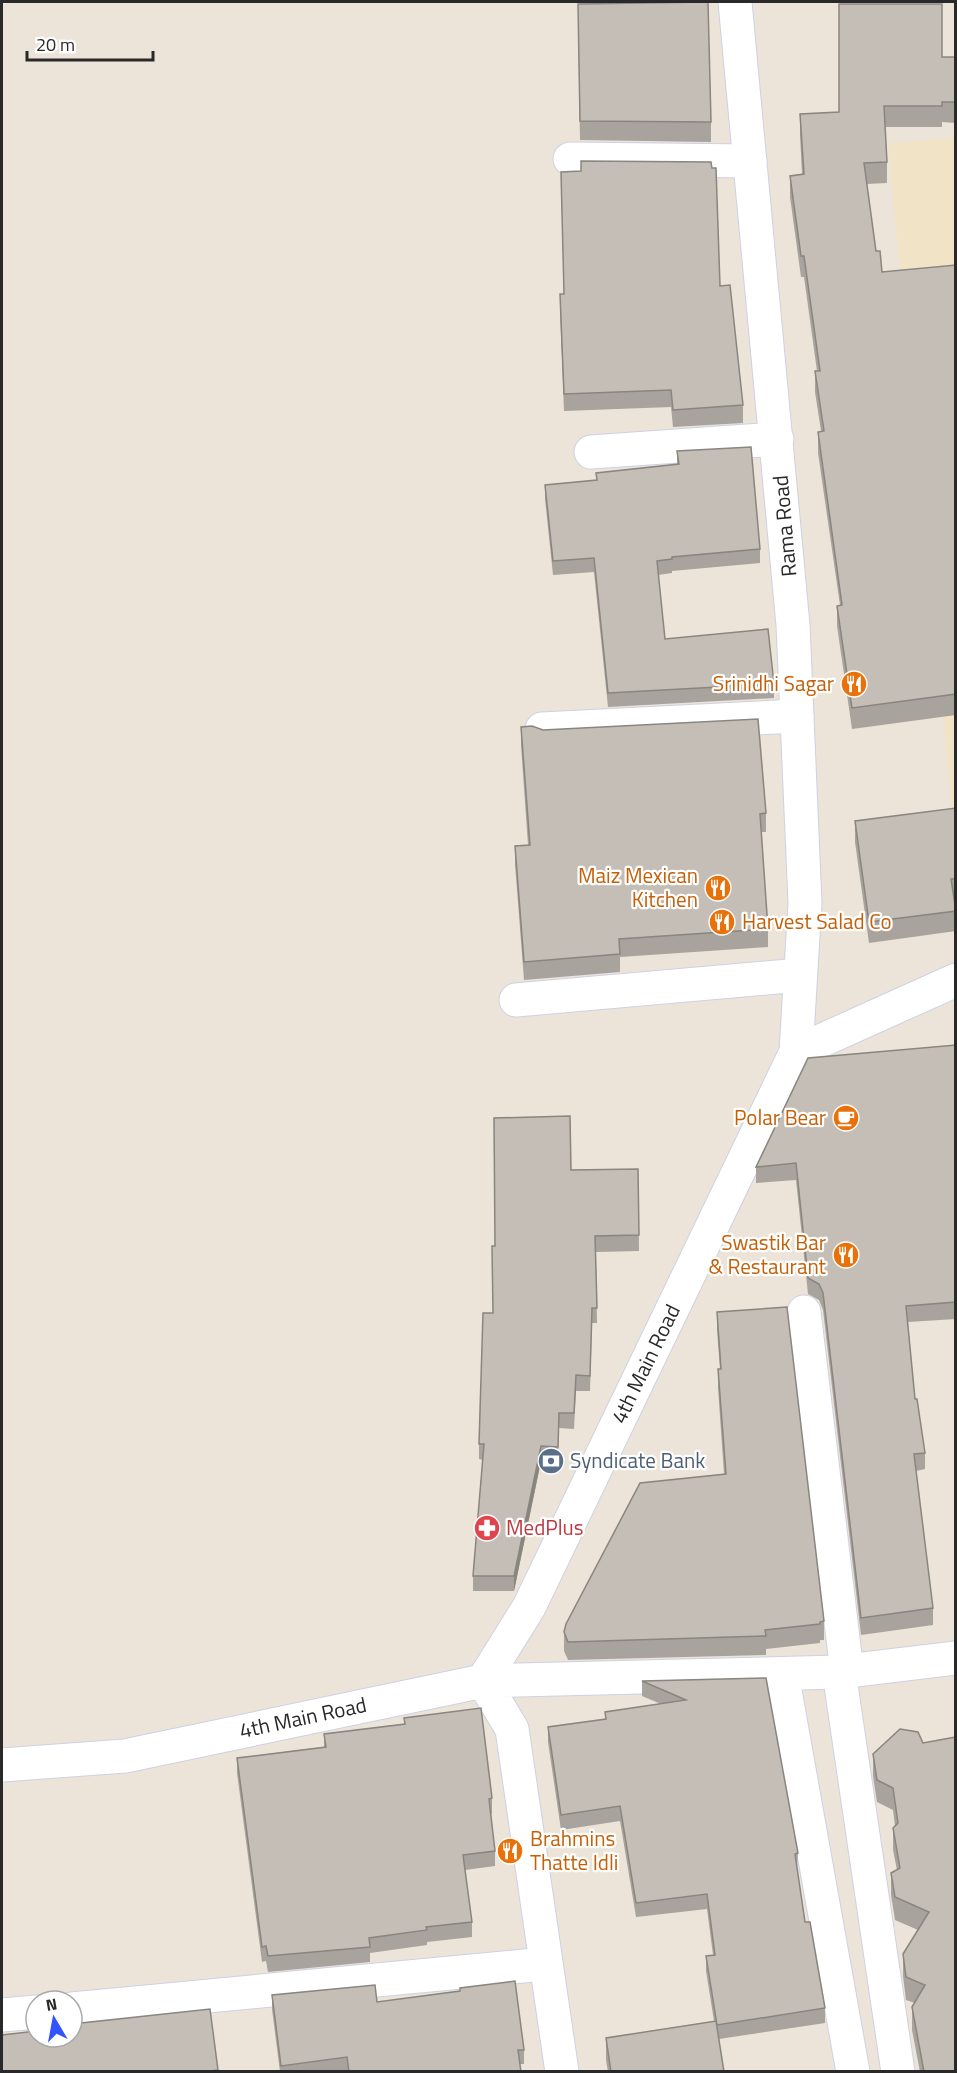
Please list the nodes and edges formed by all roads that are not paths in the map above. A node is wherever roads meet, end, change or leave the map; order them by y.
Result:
1 (735, 2) edge
2 (570, 159) dead end
3 (750, 161) junction
4 (777, 439) junction
5 (591, 452) dead end
6 (797, 716) junction
7 (542, 729) edge
8 (800, 975) junction
9 (956, 980) edge
10 (516, 1000) dead end
11 (796, 1052) junction
12 (804, 1312) dead end
13 (956, 1658) edge
14 (843, 1672) junction
15 (782, 1674) junction
16 (483, 1681) junction
17 (2, 1765) edge
18 (545, 1964) junction
19 (84, 2007) edge
20 (24, 2013) edge
21 (2, 2015) edge
22 (562, 2072) edge
23 (853, 2072) edge
24 (898, 2072) edge

1 - 3 street, Rama Road
2 - 3 street
3 - 4 street, Rama Road
4 - 5 street
4 - 6 street, Rama Road
6 - 7 street
6 - 8 street, Rama Road
8 - 10 street
8 - 11 street, Rama Road
9 - 11 street
11 - 16 street, 4th Main Road
12 - 14 street
13 - 14 street
14 - 15 street
14 - 24 street
15 - 16 street
15 - 23 street
16 - 17 street, 4th Main Road
16 - 18 street
18 - 19 street
18 - 22 street
20 - 21 street

